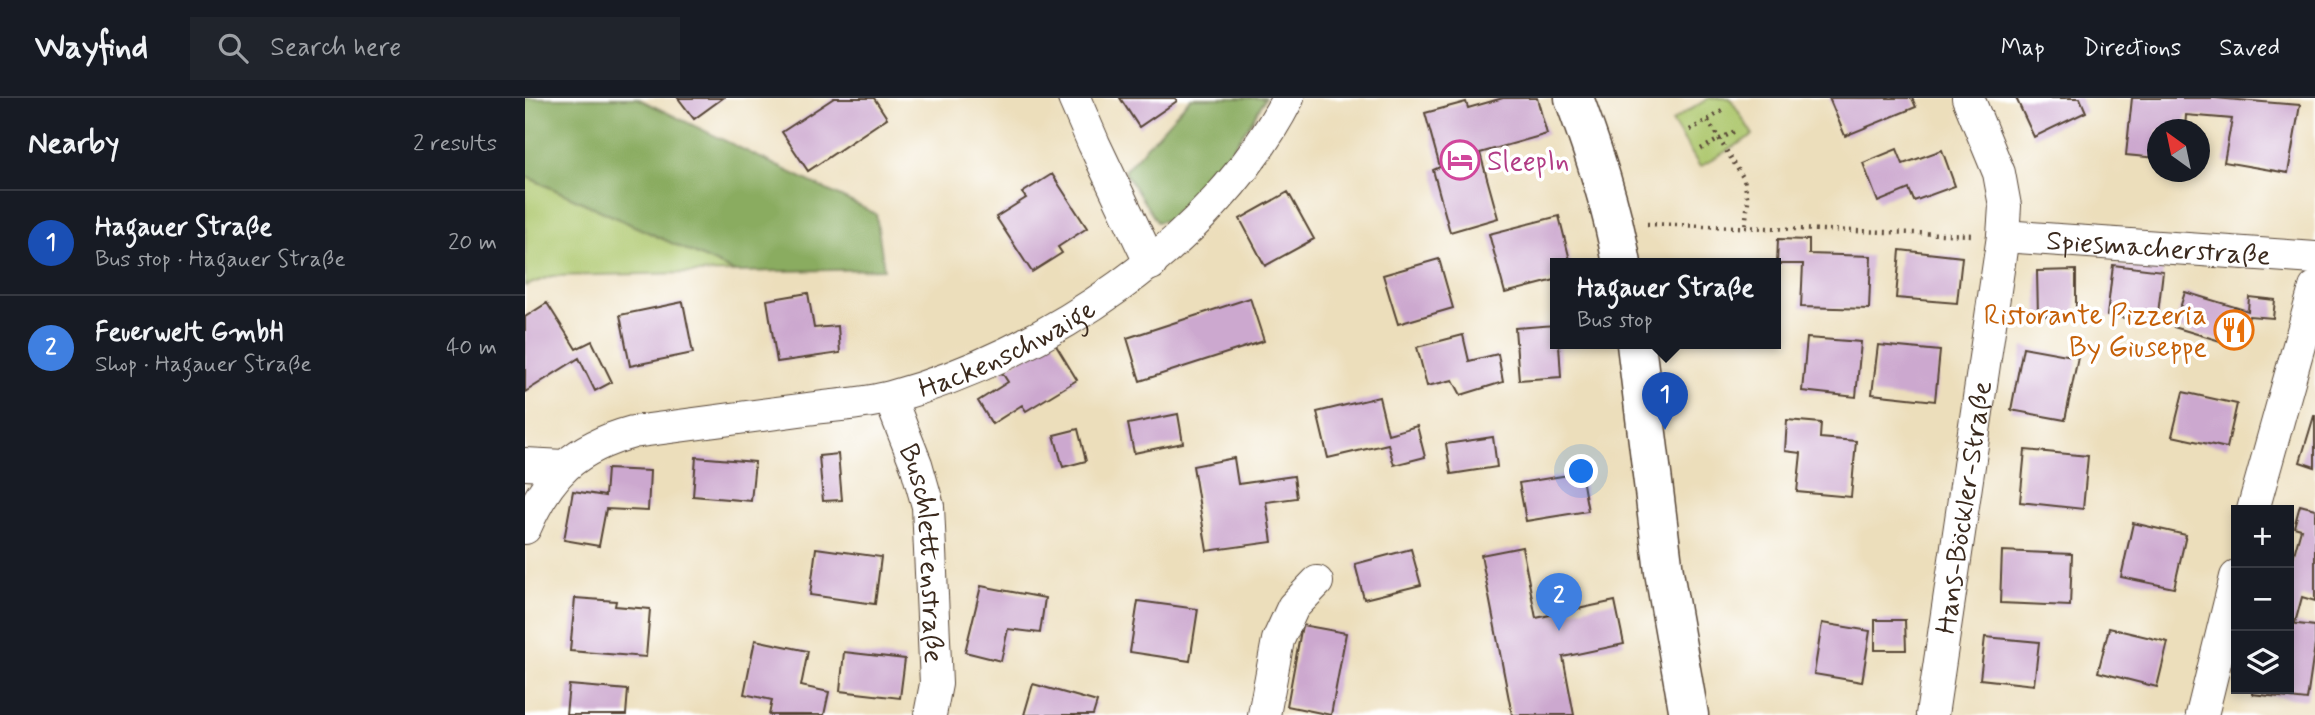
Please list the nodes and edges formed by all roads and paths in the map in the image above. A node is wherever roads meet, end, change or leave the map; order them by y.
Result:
1 (1075, 98) edge
2 (1288, 98) edge
3 (1574, 98) edge
4 (1968, 98) edge
5 (1724, 110) dead end
6 (1708, 121) junction
7 (1690, 130) dead end
8 (1737, 130) dead end
9 (1719, 139) junction
10 (1701, 149) dead end
11 (1615, 224) junction
12 (1745, 227) junction
13 (2003, 236) junction
14 (1621, 258) edge
15 (2315, 258) edge
16 (1151, 264) junction
17 (2315, 288) edge
18 (1637, 349) edge
19 (890, 398) junction
20 (525, 464) edge
21 (564, 466) junction
22 (2254, 505) edge
23 (525, 528) edge
24 (1317, 582) dead end
25 (2231, 596) edge
26 (930, 715) edge
27 (1264, 715) edge
28 (1689, 715) edge
29 (1932, 715) edge
30 (2202, 715) edge

1 - 16 street
2 - 16 street, Hackenschwaige
3 - 11 street
4 - 13 street, Hans-Böckler-Straße
5 - 6 path
6 - 7 path
6 - 9 path
8 - 9 path
9 - 10 path
9 - 12 path
11 - 12 path
11 - 14 street
12 - 13 path
13 - 15 street, Spiesmacherstraße
13 - 29 street, Hans-Böckler-Straße
16 - 19 street, Hackenschwaige
17 - 22 street
18 - 28 street
19 - 21 street, Hackenschwaige
19 - 26 street, Buschlettenstraße
20 - 21 street
21 - 23 street, Hackenschwaige
24 - 27 street
25 - 30 street

